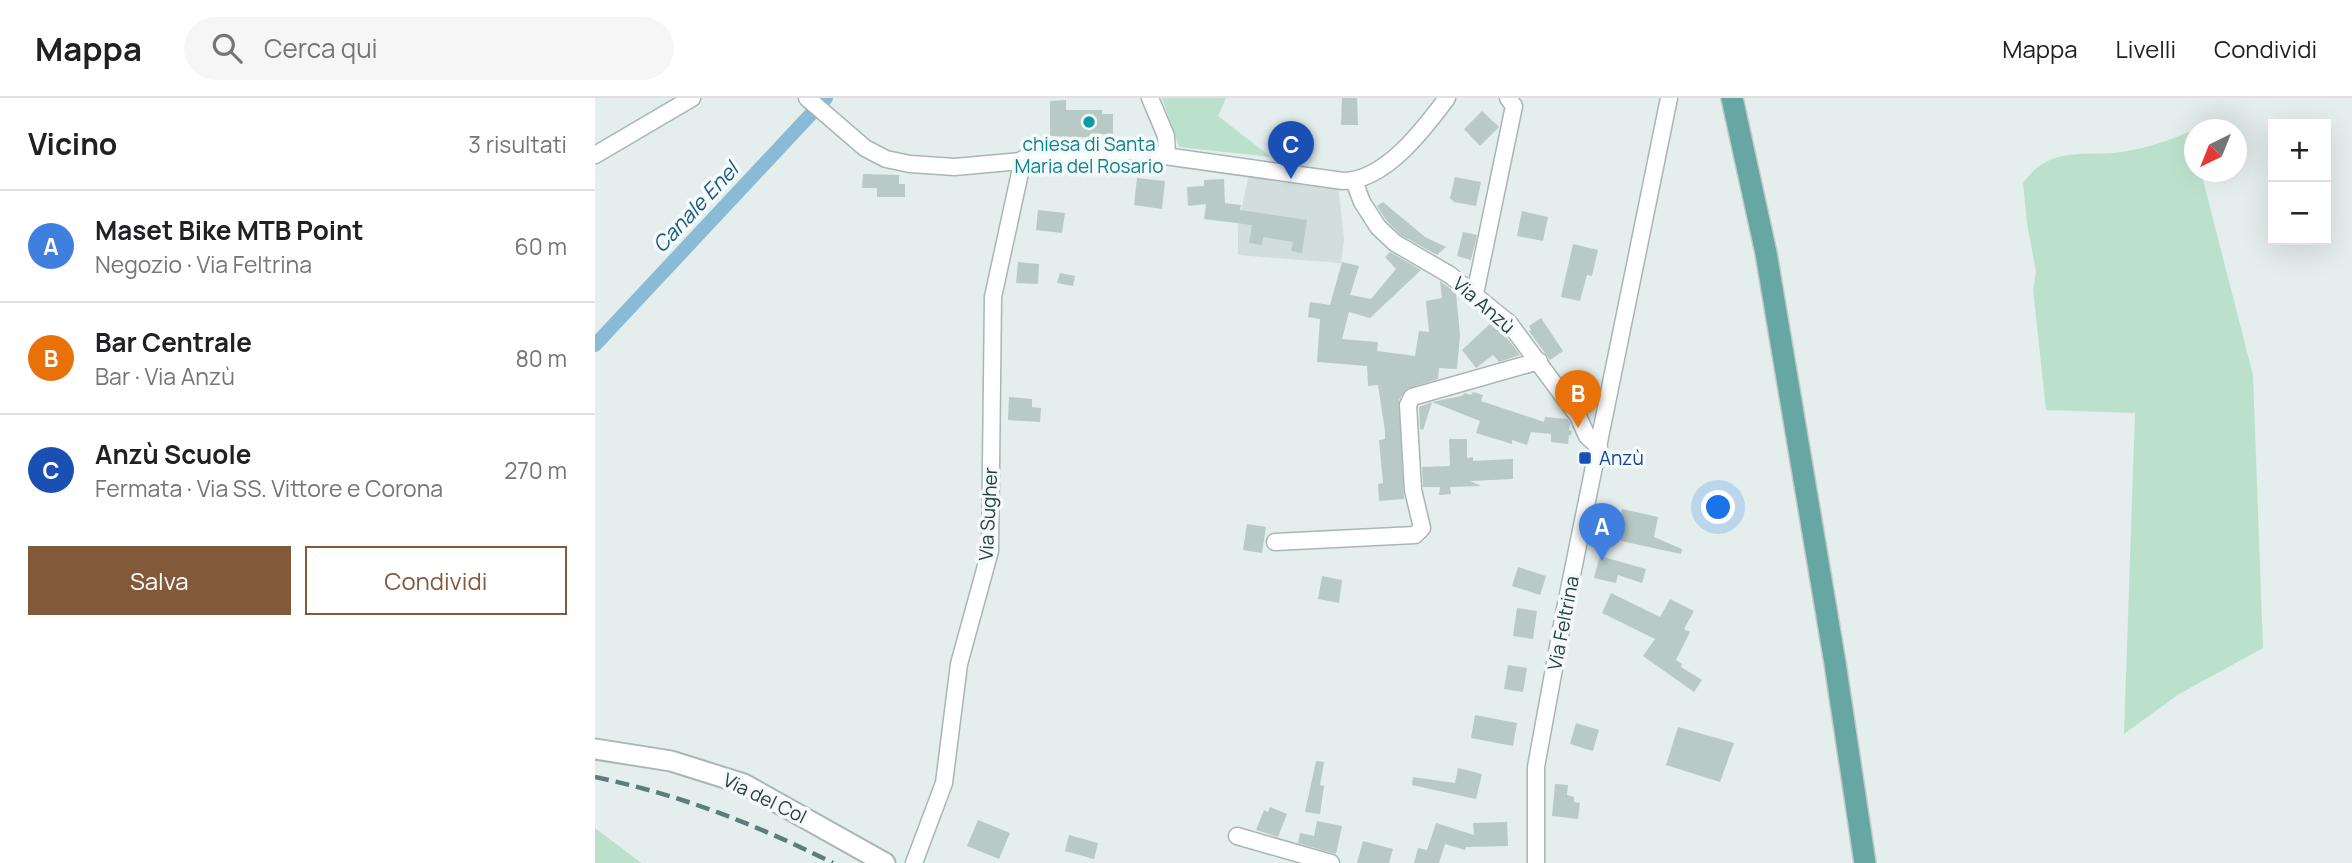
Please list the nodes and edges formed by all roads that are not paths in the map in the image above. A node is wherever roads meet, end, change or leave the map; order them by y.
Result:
1 (692, 98) edge
2 (807, 98) edge
3 (1150, 98) edge
4 (1447, 98) edge
5 (1508, 98) edge
6 (1669, 98) edge
7 (1732, 98) edge
8 (595, 155) edge
9 (1167, 155) junction
10 (1023, 159) junction
11 (1354, 181) junction
12 (1475, 295) junction
13 (1539, 361) junction
14 (1599, 447) junction
15 (1275, 542) dead end
16 (595, 748) edge
17 (1237, 836) dead end
18 (885, 863) edge
19 (914, 863) edge
20 (1331, 863) edge
21 (1536, 863) edge
22 (1865, 863) edge

1 - 8 street
2 - 10 street
3 - 9 street
4 - 11 street
5 - 12 street
6 - 14 street, Via Feltrina
7 - 22 main road
9 - 10 street
9 - 11 street
10 - 19 street, Via Sugher
11 - 12 street, Via Anzù
12 - 13 street, Via Anzù
13 - 14 street, Via Anzù
13 - 15 street
14 - 21 street, Via Feltrina
16 - 18 street, Via del Col
17 - 20 street

